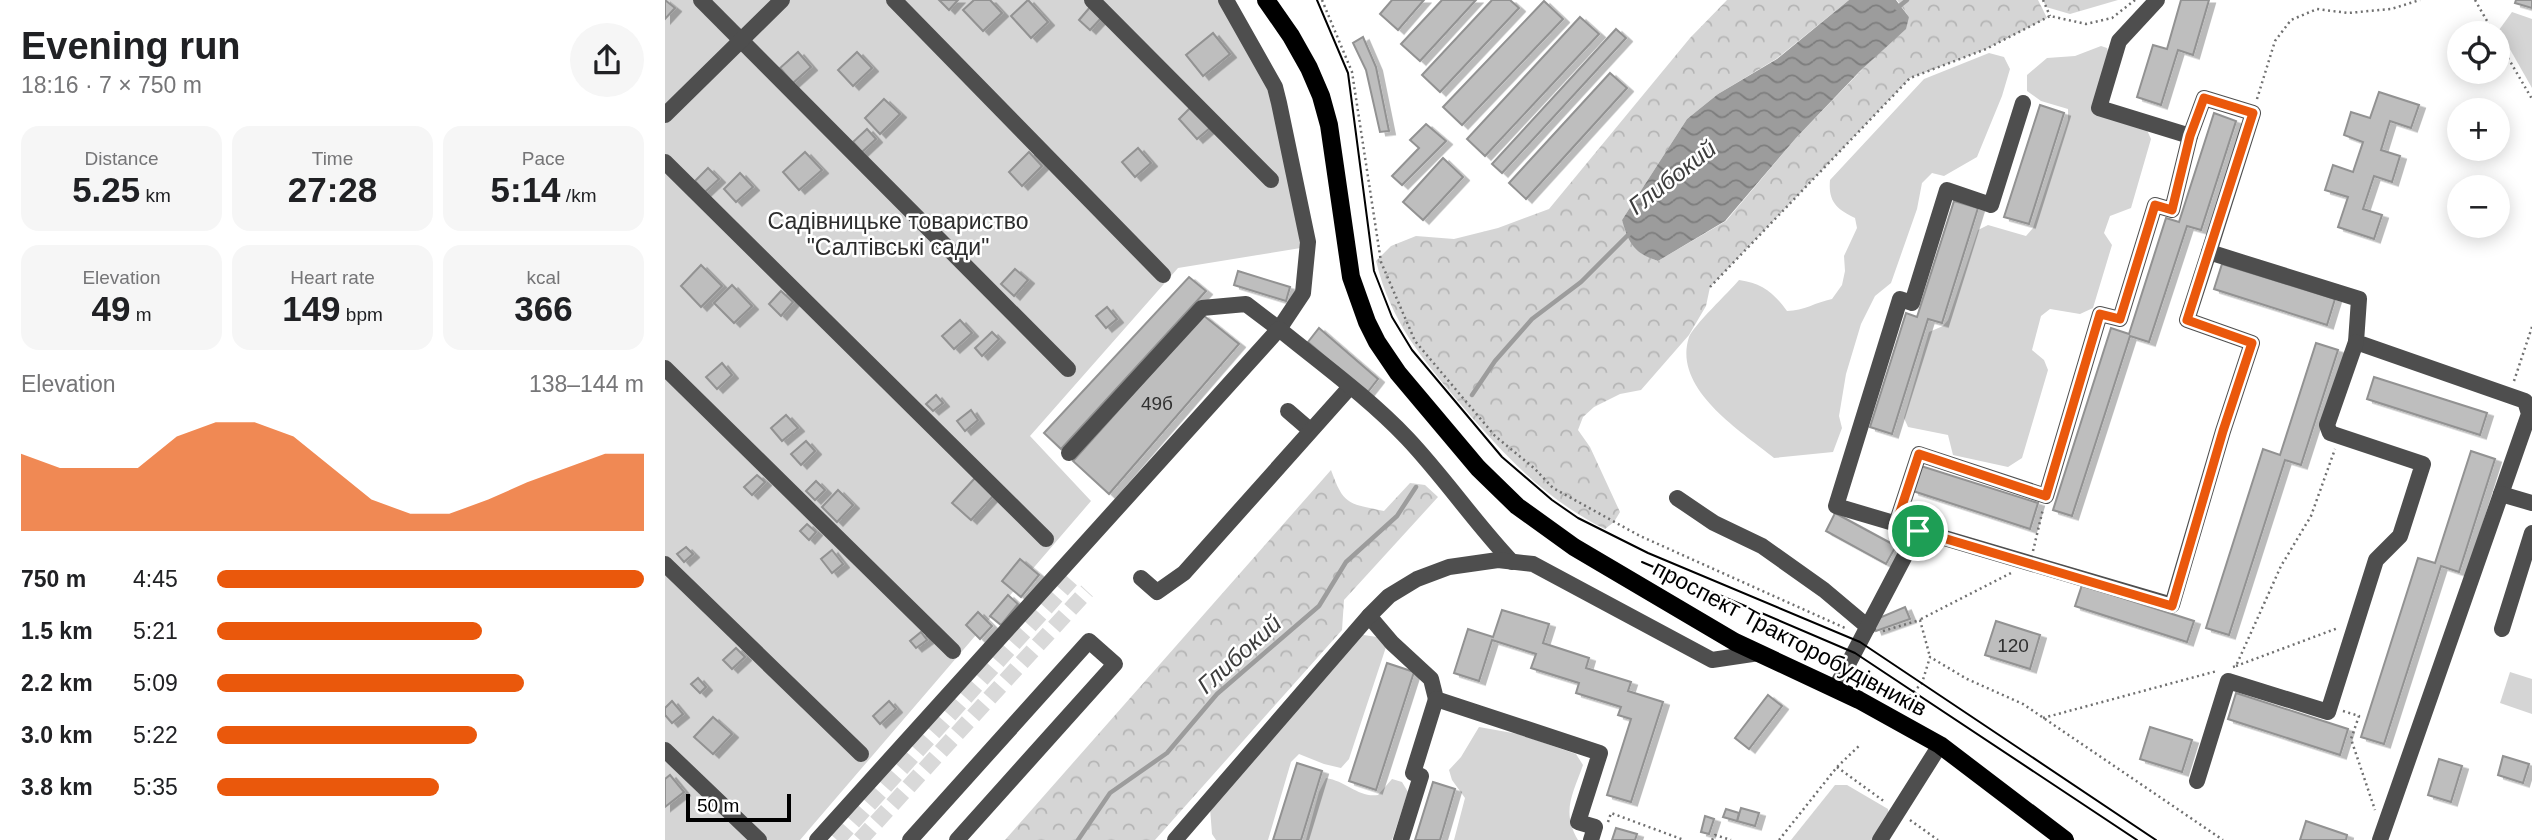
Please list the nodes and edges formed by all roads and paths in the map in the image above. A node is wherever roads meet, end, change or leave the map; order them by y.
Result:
1 (701, 0) edge
2 (782, 0) edge
3 (894, 0) edge
4 (1093, 0) edge
5 (1226, 0) edge
6 (1266, 0) edge
7 (1322, 0) edge
8 (2043, 0) edge
9 (2135, 0) edge
10 (2157, 0) edge
11 (2420, 0) edge
12 (2475, 0) edge
13 (2050, 16) junction
14 (2487, 21) edge
15 (741, 40) junction
16 (2510, 61) edge
17 (2532, 99) edge
18 (2023, 103) dead end
19 (2253, 113) junction
20 (665, 115) edge
21 (2190, 136) junction
22 (665, 162) edge
23 (1271, 180) dead end
24 (2209, 252) junction
25 (1163, 275) dead end
26 (1710, 287) dead end
27 (2532, 327) edge
28 (1279, 329) junction
29 (2356, 342) junction
30 (665, 368) edge
31 (1068, 369) dead end
32 (1350, 387) junction
33 (2509, 394) junction
34 (1288, 411) dead end
35 (1310, 430) junction
36 (2339, 436) junction
37 (1069, 453) dead end
38 (2501, 494) junction
39 (1677, 498) dead end
40 (2532, 503) edge
41 (2040, 521) dead end
42 (1896, 524) junction
43 (1918, 531) junction
44 (2532, 533) edge
45 (2036, 537) dead end
46 (1046, 539) dead end
47 (1512, 562) junction
48 (665, 564) edge
49 (2031, 564) junction
50 (1710, 566) dead end
51 (1141, 578) dead end
52 (1369, 616) junction
53 (1920, 620) dead end
54 (2357, 621) junction
55 (1868, 627) junction
56 (2502, 629) dead end
57 (953, 652) dead end
58 (1759, 653) junction
59 (2236, 666) junction
60 (1835, 689) junction
61 (1436, 699) junction
62 (1902, 705) dead end
63 (2330, 707) junction
64 (2043, 718) junction
65 (1861, 744) dead end
66 (1940, 745) junction
67 (665, 750) edge
68 (861, 754) dead end
69 (2197, 781) dead end
70 (1605, 831) dead end
71 (2382, 836) edge
72 (759, 840) edge
73 (817, 840) edge
74 (910, 840) edge
75 (957, 840) edge
76 (1175, 840) edge
77 (1401, 840) edge
78 (1591, 840) edge
79 (1684, 840) edge
80 (1712, 840) edge
81 (1731, 840) edge
82 (1779, 840) edge
83 (1880, 840) edge
84 (2065, 840) edge
85 (2223, 840) edge

1 - 15 street
2 - 15 street
3 - 25 street
4 - 23 street
5 - 28 street
6 - 58 main road, проспект Тракторобудівників
7 - 50 path
8 - 13 path
9 - 13 path
10 - 21 street
11 - 19 path
12 - 14 path
13 - 26 path
15 - 20 street
15 - 31 street
16 - 17 path
18 - 42 street
19 - 21 street
19 - 24 street
21 - 42 street
22 - 46 street
24 - 29 street
24 - 49 street
27 - 33 path
28 - 32 street
28 - 37 street
28 - 73 street
29 - 33 street
29 - 36 street
30 - 57 street
32 - 35 street
32 - 47 street
33 - 38 street
34 - 35 street
35 - 51 street
36 - 54 street
36 - 59 path
38 - 40 street
38 - 71 street
39 - 55 street
41 - 45 path
42 - 43 street
43 - 49 street
43 - 55 street
44 - 56 street
47 - 52 street
47 - 58 street
48 - 68 street
49 - 53 path
52 - 61 street
52 - 76 street
54 - 59 path
54 - 63 street
55 - 60 street
58 - 60 main road, проспект Тракторобудівників
59 - 64 path
60 - 66 main road, проспект Тракторобудівників
61 - 77 street
61 - 78 street
62 - 64 path
63 - 69 street
63 - 71 path
64 - 85 path
65 - 82 path
66 - 83 street
66 - 84 main road, проспект Тракторобудівників
67 - 72 street
70 - 79 path
74 - 75 street
80 - 81 path

